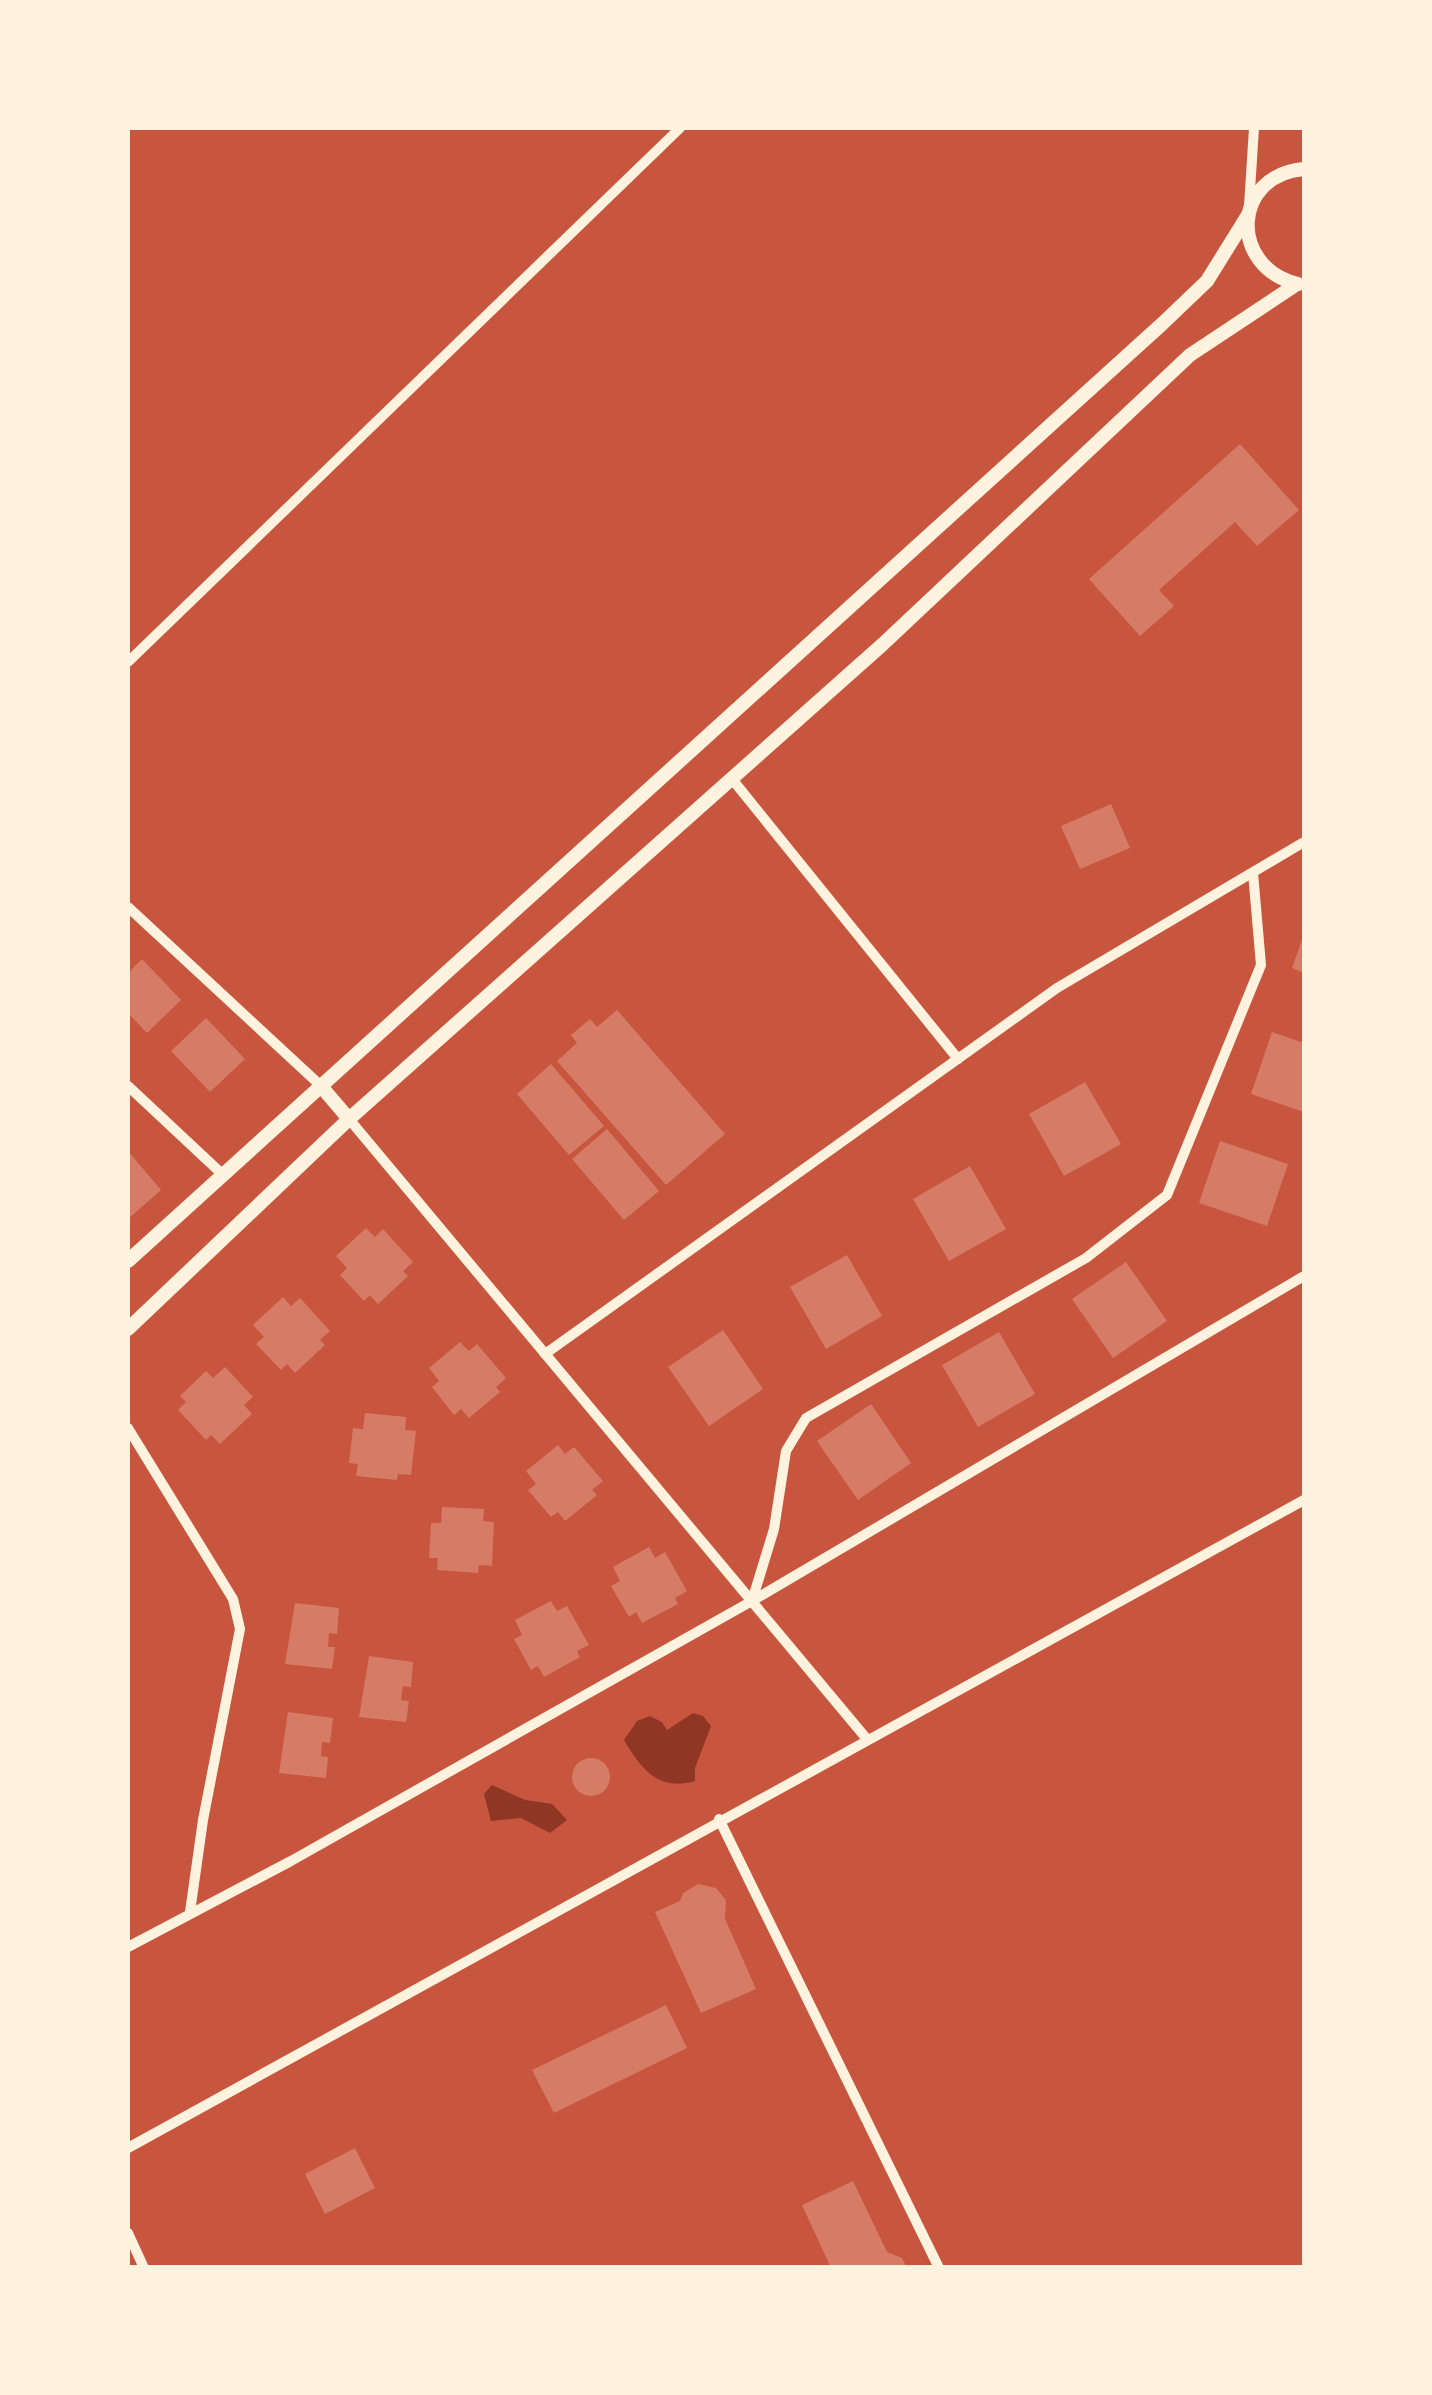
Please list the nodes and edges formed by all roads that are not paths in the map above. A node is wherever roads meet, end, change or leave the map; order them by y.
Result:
1 (680, 128) edge
2 (1254, 128) edge
3 (1304, 169) edge
4 (1248, 216) junction
5 (1302, 287) edge
6 (128, 662) edge
7 (732, 779) junction
8 (1304, 842) edge
9 (1252, 873) junction
10 (128, 907) edge
11 (958, 1059) junction
12 (320, 1085) junction
13 (128, 1086) edge
14 (349, 1120) junction
15 (222, 1173) junction
16 (128, 1261) edge
17 (1304, 1276) edge
18 (128, 1329) edge
19 (545, 1354) junction
20 (128, 1428) edge
21 (1304, 1500) edge
22 (752, 1602) junction
23 (866, 1738) junction
24 (719, 1819) junction
25 (190, 1912) junction
26 (128, 1946) edge
27 (128, 2148) edge
28 (128, 2233) edge
29 (144, 2268) edge
30 (939, 2268) edge

1 - 6 street
2 - 4 street
3 - 4 street
4 - 5 street
4 - 12 street
5 - 7 street
7 - 11 street
7 - 14 street
8 - 9 street
9 - 11 street
9 - 22 street
10 - 12 street
11 - 19 street
12 - 14 street
12 - 15 street
13 - 15 street
14 - 18 street
14 - 19 street
15 - 16 street
17 - 22 street
19 - 22 street
20 - 25 street
21 - 23 street
22 - 23 street
22 - 25 street
23 - 24 street
24 - 27 street
24 - 30 street
25 - 26 street
28 - 29 street

